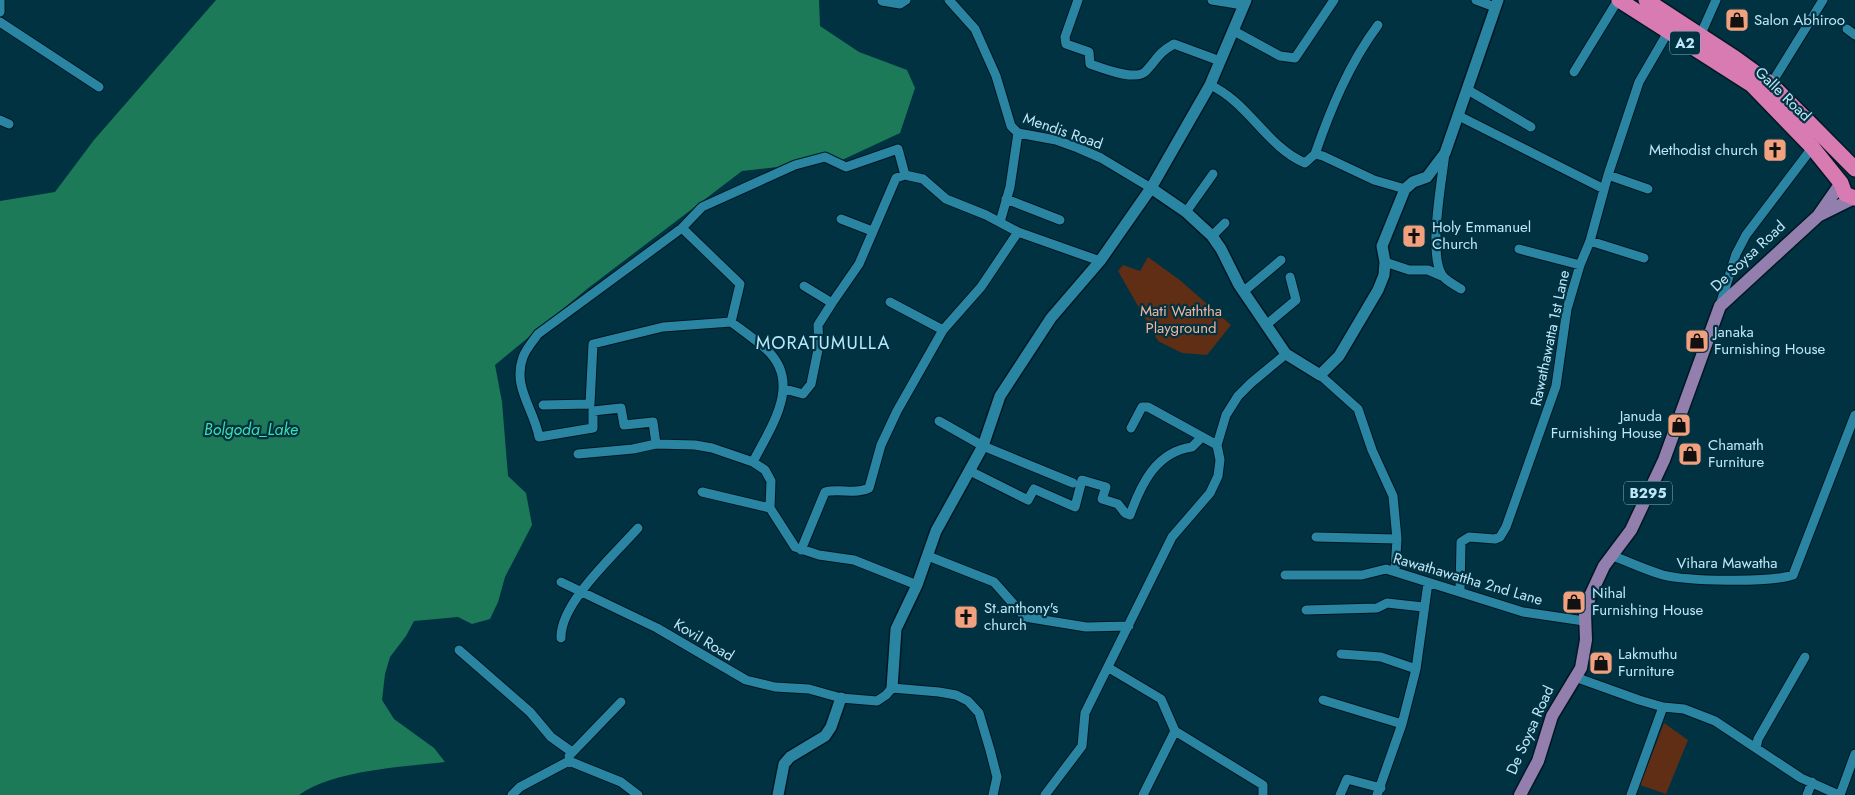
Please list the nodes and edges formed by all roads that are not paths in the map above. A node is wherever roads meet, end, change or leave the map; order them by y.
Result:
1 (0, 0) edge
2 (906, 0) edge
3 (949, 0) edge
4 (1078, 0) edge
5 (1212, 0) edge
6 (1334, 0) edge
7 (1476, 0) edge
8 (1619, 0) edge
9 (1716, 0) edge
10 (1823, 0) edge
11 (882, 1) edge
12 (1648, 1) edge
13 (1245, 2) edge
14 (1497, 3) edge
15 (0, 12) edge
16 (0, 22) edge
17 (1378, 25) dead end
18 (1846, 29) dead end
19 (1234, 31) junction
20 (1668, 32) junction
21 (1855, 35) edge
22 (1700, 36) junction
23 (1220, 61) junction
24 (1574, 72) dead end
25 (1771, 84) junction
26 (1210, 85) junction
27 (99, 87) dead end
28 (1468, 90) junction
29 (1459, 116) junction
30 (0, 120) edge
31 (9, 124) dead end
32 (1531, 126) dead end
33 (1018, 133) junction
34 (1818, 142) junction
35 (1445, 153) junction
36 (1315, 154) junction
37 (1855, 169) edge
38 (905, 174) junction
39 (1213, 174) dead end
40 (1608, 175) junction
41 (1841, 183) junction
42 (1152, 188) junction
43 (1405, 189) junction
44 (1604, 189) junction
45 (1648, 189) dead end
46 (1855, 198) edge
47 (1006, 199) junction
48 (1186, 212) junction
49 (1818, 216) junction
50 (841, 219) dead end
51 (1060, 220) dead end
52 (1000, 222) junction
53 (1225, 223) dead end
54 (682, 228) junction
55 (872, 230) junction
56 (1018, 232) junction
57 (1212, 236) junction
58 (1590, 241) junction
59 (1518, 249) dead end
60 (1644, 258) dead end
61 (1281, 260) dead end
62 (1100, 261) junction
63 (1385, 262) junction
64 (1580, 265) junction
65 (1442, 276) junction
66 (1290, 277) dead end
67 (804, 286) dead end
68 (1461, 289) dead end
69 (1243, 292) junction
70 (890, 302) dead end
71 (832, 303) junction
72 (1720, 306) junction
73 (731, 322) junction
74 (1266, 325) junction
75 (944, 330) junction
76 (1286, 354) junction
77 (1320, 375) junction
78 (785, 389) junction
79 (543, 405) dead end
80 (1855, 415) edge
81 (939, 421) dead end
82 (1131, 428) dead end
83 (1202, 437) junction
84 (656, 444) junction
85 (1216, 445) junction
86 (983, 446) junction
87 (578, 454) dead end
88 (753, 462) junction
89 (970, 471) junction
90 (1073, 483) dead end
91 (702, 492) dead end
92 (770, 508) junction
93 (638, 528) dead end
94 (1316, 536) dead end
95 (1397, 539) junction
96 (801, 550) junction
97 (928, 556) junction
98 (1613, 556) junction
99 (1395, 570) junction
100 (1285, 575) dead end
101 (560, 582) dead end
102 (1428, 583) junction
103 (917, 585) junction
104 (581, 592) junction
105 (1460, 592) junction
106 (1423, 607) junction
107 (1306, 610) dead end
108 (1584, 621) junction
109 (1128, 626) junction
110 (561, 638) dead end
111 (459, 650) dead end
112 (1341, 654) dead end
113 (1805, 657) dead end
114 (1109, 668) junction
115 (1416, 669) junction
116 (1575, 677) junction
117 (892, 688) junction
118 (841, 698) junction
119 (1323, 700) dead end
120 (621, 702) dead end
121 (1663, 707) junction
122 (1402, 724) junction
123 (1175, 731) junction
124 (1756, 748) junction
125 (572, 752) junction
126 (1855, 754) edge
127 (569, 762) junction
128 (1812, 782) junction
129 (1379, 791) edge
130 (512, 795) edge
131 (638, 795) edge
132 (778, 795) edge
133 (993, 795) edge
134 (1045, 795) edge
135 (1143, 795) edge
136 (1263, 795) edge
137 (1340, 795) edge
138 (1520, 795) edge
139 (1631, 795) edge
140 (1807, 795) edge
141 (1839, 795) edge

1 - 15 street
2 - 11 street
3 - 33 street, Mendis Road
4 - 23 street
5 - 13 street
6 - 19 street
7 - 14 street
8 - 20 highway, Galle Road / A2
8 - 24 street
9 - 22 street
10 - 25 street
12 - 22 highway, Galle Road / A2
13 - 19 street
14 - 28 street
16 - 27 street
17 - 36 street
18 - 21 street
19 - 23 street
20 - 34 highway, Galle Road / A2
20 - 40 street, Rawathawatta 1st Lane
22 - 25 highway, Galle Road / A2
23 - 26 street
25 - 34 highway, Galle Road / A2
26 - 36 street
26 - 42 street
28 - 29 street
28 - 32 street
29 - 35 street
29 - 44 street
30 - 31 street
33 - 42 street, Mendis Road
33 - 47 street
34 - 37 highway, Galle Road / A2
34 - 41 highway, Galle Road / A2
34 - 72 street
35 - 43 street
35 - 65 street
36 - 43 street
37 - 41 highway
38 - 52 street
38 - 54 street
38 - 55 street
39 - 48 street
40 - 44 street, Rawathawatta 1st Lane
40 - 45 street
41 - 46 highway, Galle Road / A2
41 - 49 main road, De Soysa Road / B295
42 - 48 street
42 - 62 street
43 - 63 street
44 - 58 street, Rawathawatta 1st Lane
46 - 49 main road, De Soysa Road / B295
47 - 51 street
47 - 52 street
48 - 57 street
49 - 72 main road, De Soysa Road / B295
50 - 55 street
52 - 56 street
53 - 57 street
54 - 73 street
54 - 84 street
55 - 71 street
56 - 62 street
56 - 75 street
57 - 69 street
58 - 60 street
58 - 64 street, Rawathawatta 1st Lane
59 - 64 street
61 - 69 street
62 - 86 street
63 - 65 street
63 - 77 street
64 - 105 street, Rawathawatta 1st Lane
65 - 68 street
66 - 74 street
67 - 71 street
69 - 74 street
70 - 75 street
71 - 78 street
72 - 98 main road, De Soysa Road / B295
73 - 78 street
73 - 79 street
74 - 76 street
75 - 96 street
76 - 77 street
76 - 85 street
77 - 95 street
78 - 88 street
80 - 98 street, Vihara Mawatha
81 - 86 street
82 - 83 street
83 - 85 street
83 - 89 street
84 - 87 street
84 - 88 street
85 - 109 street
86 - 89 street
86 - 90 street
88 - 92 street
89 - 97 street
91 - 92 street
92 - 96 street
93 - 104 street
94 - 95 street
95 - 99 street
96 - 103 street
97 - 103 street
97 - 109 street
98 - 108 main road, De Soysa Road / B295
99 - 100 street, Rawathawattha 2nd Lane
99 - 102 street, Rawathawattha 2nd Lane
101 - 104 street, Kovil Road
102 - 105 street, Rawathawattha 2nd Lane
102 - 106 street
103 - 117 street
104 - 110 street
104 - 118 street, Kovil Road
105 - 108 street, Rawathawattha 2nd Lane
106 - 107 street
106 - 115 street
108 - 116 main road, De Soysa Road / B295
109 - 114 street
111 - 125 street
112 - 115 street
113 - 124 street
114 - 123 street
114 - 134 street
115 - 122 street
116 - 121 street
116 - 138 main road, De Soysa Road / B295
117 - 118 street, Kovil Road
117 - 133 street
118 - 132 street
119 - 122 street
120 - 125 street
121 - 124 street
121 - 139 street
122 - 129 street
123 - 135 street
123 - 136 street
124 - 128 street
125 - 127 street
126 - 141 street
127 - 130 street
127 - 131 street
128 - 140 street
128 - 141 street
129 - 137 street

